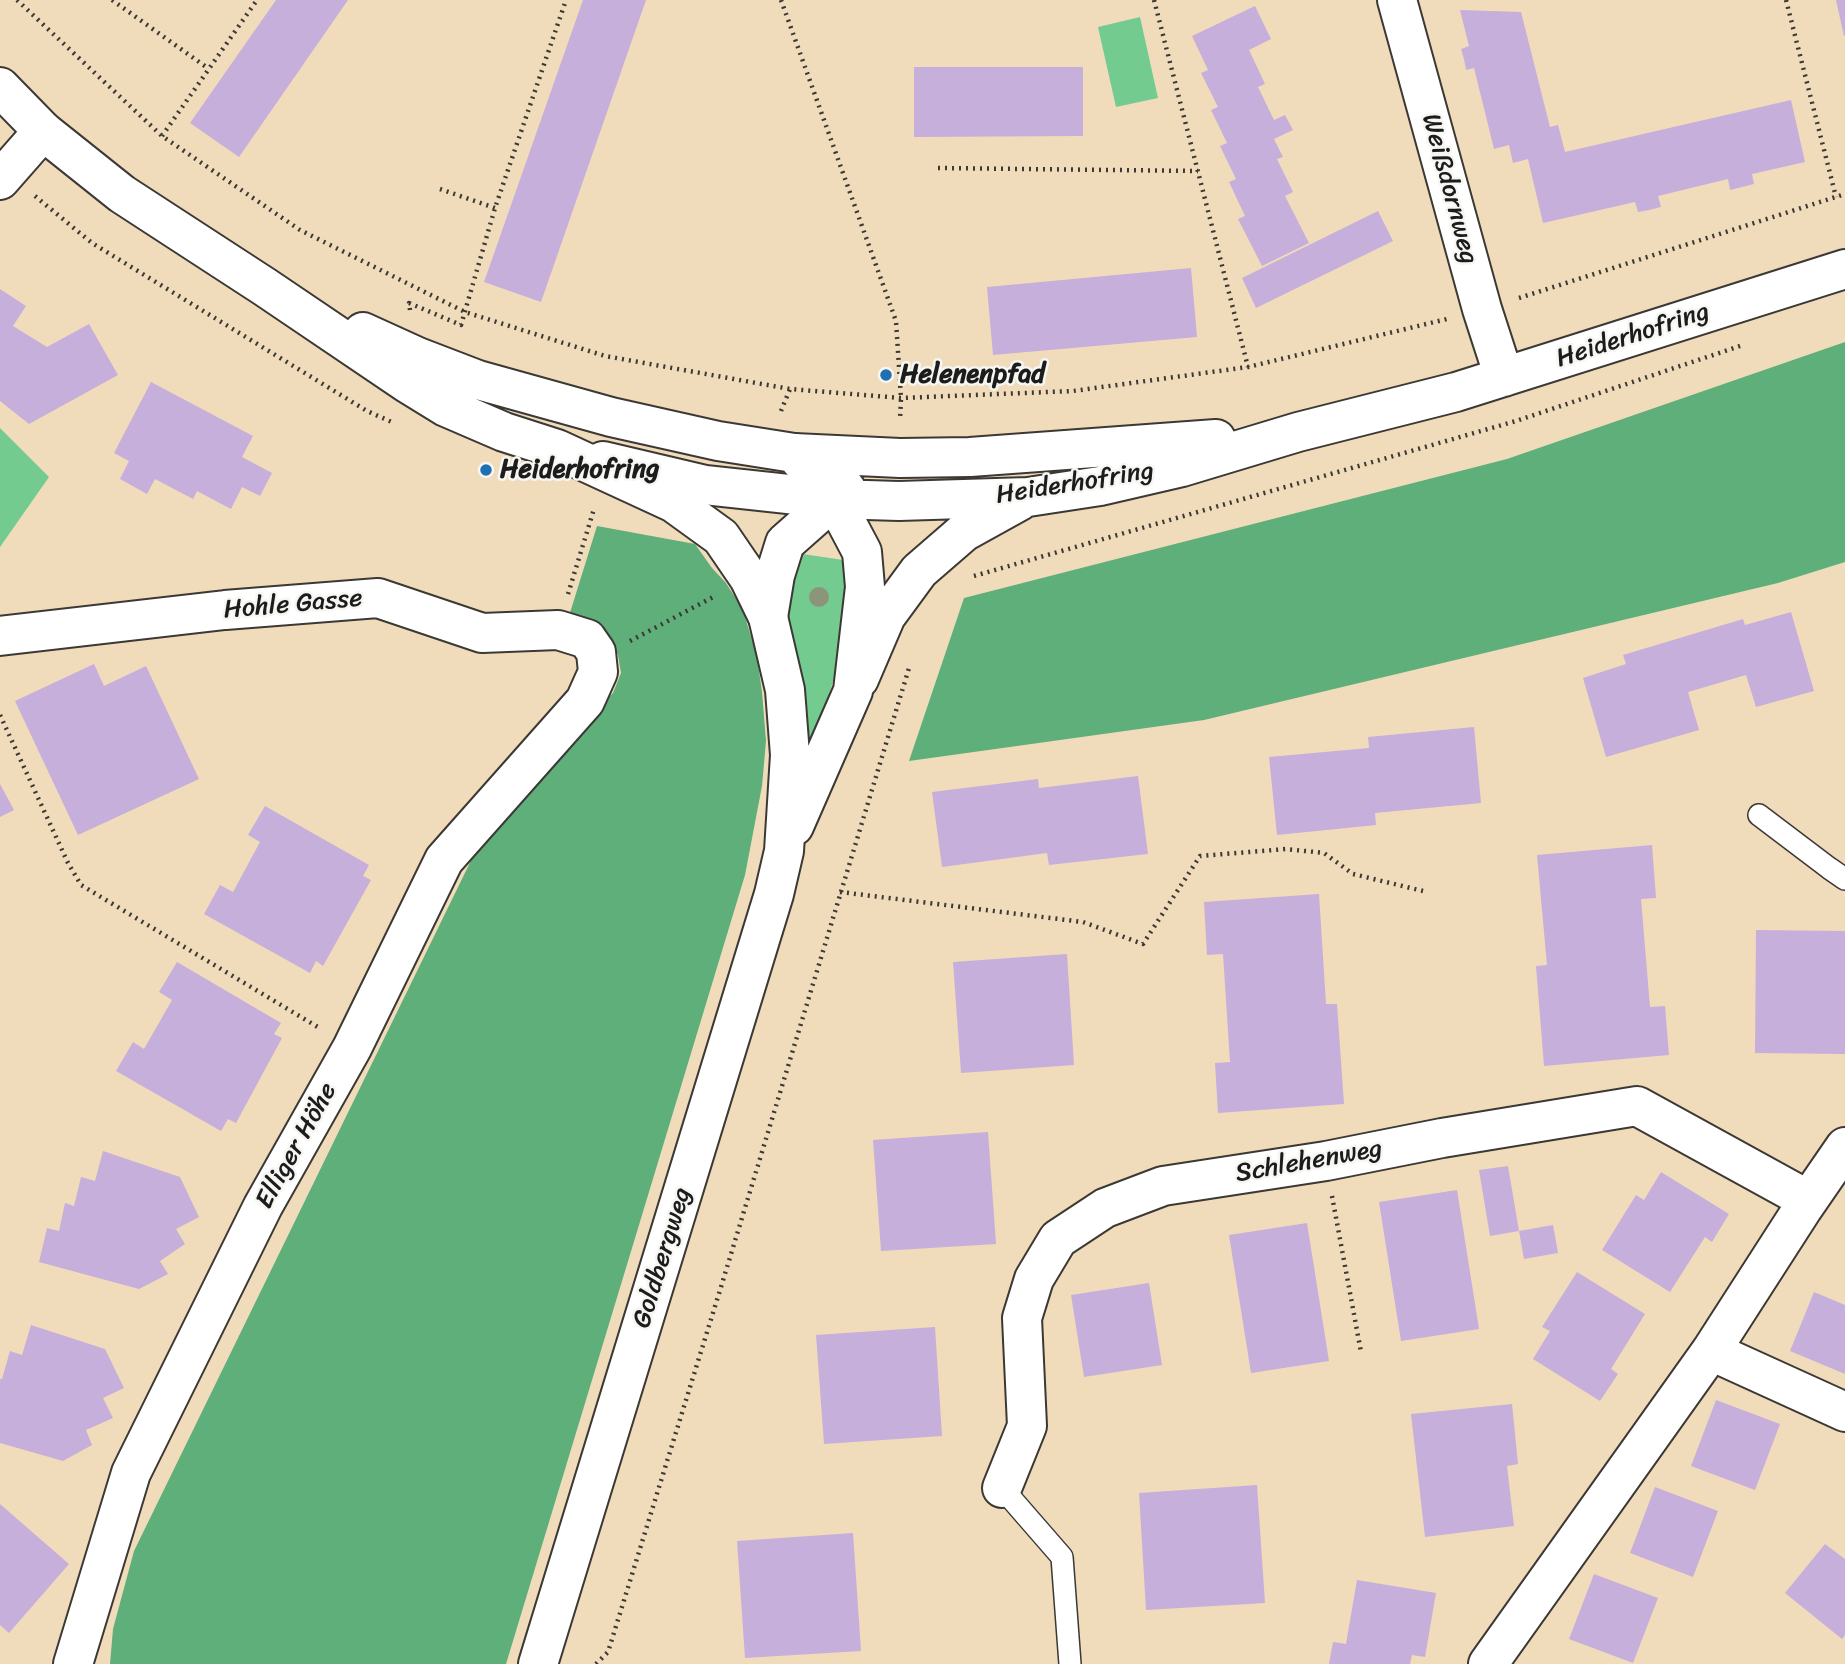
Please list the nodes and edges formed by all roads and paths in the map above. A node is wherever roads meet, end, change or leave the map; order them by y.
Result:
1 (17, 0) edge
2 (112, 0) edge
3 (257, 0) edge
4 (566, 0) edge
5 (781, 0) edge
6 (1154, 0) edge
7 (1397, 0) edge
8 (1786, 0) edge
9 (209, 69) junction
10 (0, 88) edge
11 (43, 131) junction
12 (162, 136) junction
13 (938, 168) dead end
14 (1198, 171) junction
15 (0, 180) edge
16 (440, 189) dead end
17 (1845, 194) edge
18 (1836, 197) junction
19 (495, 208) junction
20 (1845, 268) edge
21 (265, 287) junction
22 (409, 303) dead end
23 (1482, 309) junction
24 (465, 312) junction
25 (1753, 342) dead end
26 (1248, 367) junction
27 (1504, 377) junction
28 (901, 398) junction
29 (1298, 432) junction
30 (557, 449) junction
31 (794, 453) junction
32 (882, 457) junction
33 (1028, 497) junction
34 (598, 498) dead end
35 (834, 499) junction
36 (575, 572) dead end
37 (749, 578) junction
38 (963, 581) dead end
39 (768, 617) junction
40 (0, 636) edge
41 (911, 661) dead end
42 (597, 662) junction
43 (853, 691) junction
44 (0, 715) edge
45 (1759, 814) dead end
46 (784, 851) junction
47 (1845, 879) edge
48 (1423, 891) dead end
49 (840, 892) junction
50 (352, 1048) junction
51 (1845, 1147) edge
52 (1326, 1161) junction
53 (1808, 1200) junction
54 (1712, 1351) junction
55 (1361, 1352) dead end
56 (1845, 1412) edge
57 (1002, 1488) joint
58 (73, 1664) edge
59 (538, 1664) edge
60 (596, 1664) edge
61 (1070, 1664) edge
62 (1488, 1664) edge

1 - 12 path
2 - 9 path
3 - 9 path
4 - 19 path
5 - 28 path
6 - 14 path
7 - 23 street, Weißdornweg
8 - 18 path
9 - 12 path
10 - 11 street, Heiderhofring
11 - 15 street
11 - 21 street, Heiderhofring
12 - 24 path
13 - 14 path
14 - 26 path
16 - 19 path
17 - 18 path
18 - 23 path
19 - 24 path
20 - 27 street, Heiderhofring
21 - 30 street, Heiderhofring
21 - 31 street, Heiderhofring
22 - 24 path
23 - 26 path
23 - 27 street, Weißdornweg
24 - 28 path
25 - 38 path
26 - 28 path
27 - 29 street, Heiderhofring
29 - 32 street, Heiderhofring
29 - 33 street, Heiderhofring
30 - 35 street, Heiderhofring
30 - 37 street, Goldbergweg
31 - 32 street, Heiderhofring
31 - 35 street, Goldbergweg
32 - 35 street, Goldbergweg
33 - 35 street, Heiderhofring
33 - 43 street, Goldbergweg
34 - 36 path
35 - 39 street, Goldbergweg
35 - 43 street, Goldbergweg
37 - 39 street, Goldbergweg
37 - 42 path
39 - 46 street, Goldbergweg
40 - 42 street, Hohle Gasse
41 - 49 path
42 - 50 street, Elliger Höhe
43 - 46 street, Goldbergweg
44 - 50 path
45 - 47 lane
46 - 59 street, Goldbergweg
48 - 49 path
49 - 60 path
50 - 58 street, Elliger Höhe
51 - 53 street
52 - 53 street, Schlehenweg
52 - 55 path
52 - 57 street, Schlehenweg
53 - 54 street
54 - 56 street
54 - 62 street
57 - 61 lane

